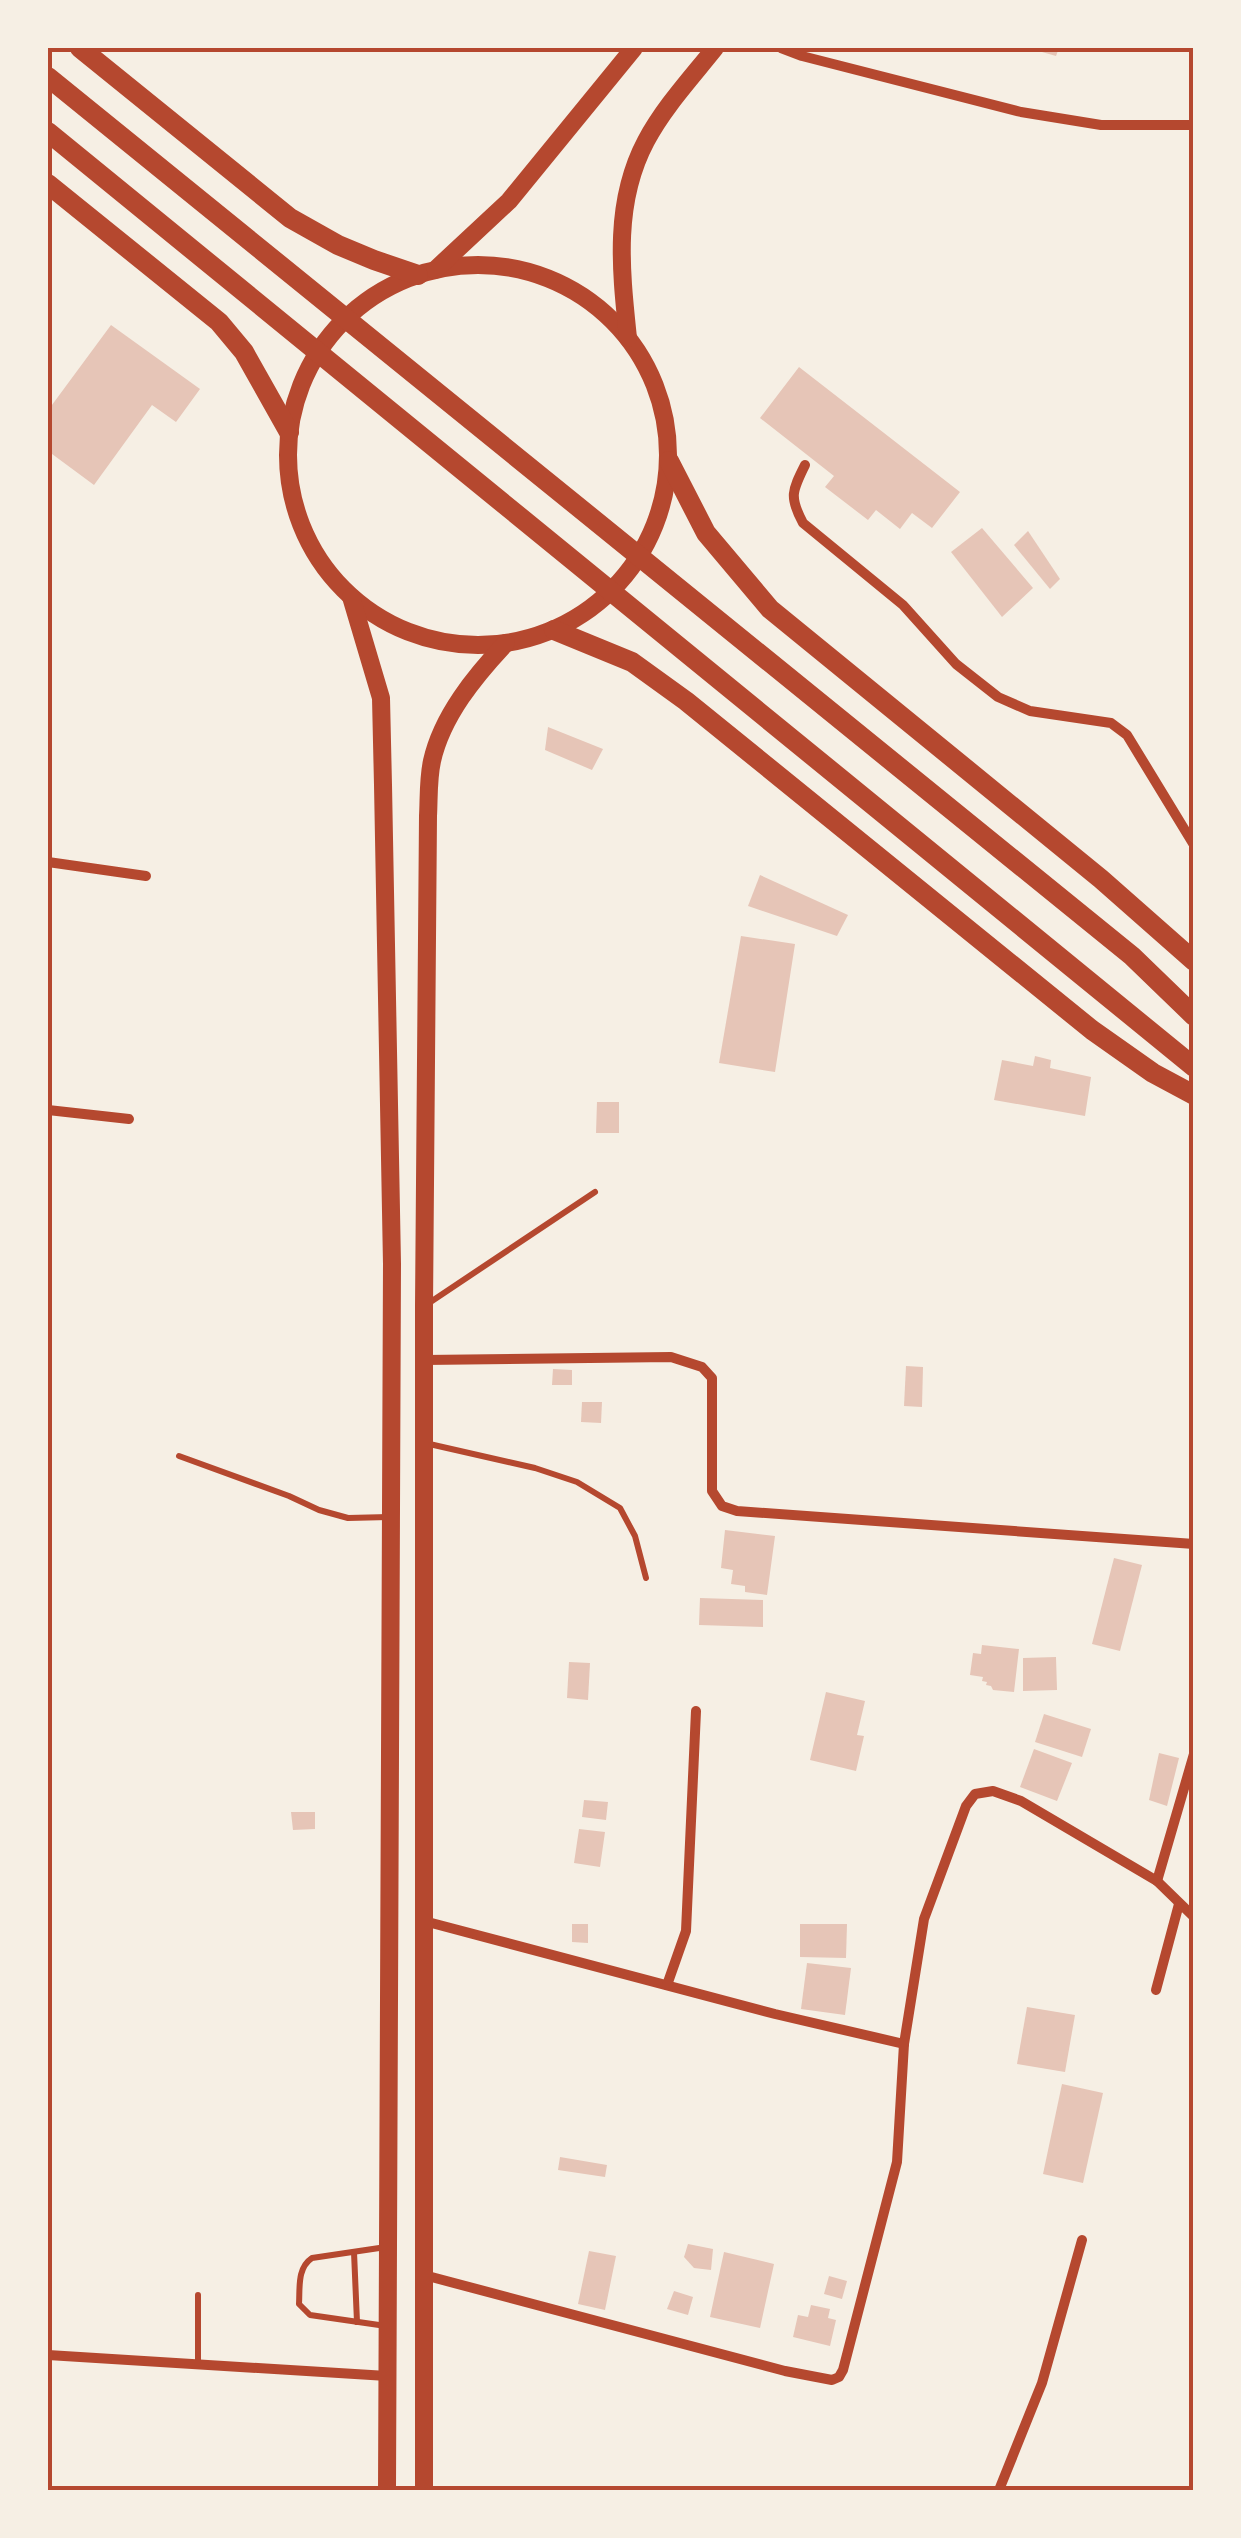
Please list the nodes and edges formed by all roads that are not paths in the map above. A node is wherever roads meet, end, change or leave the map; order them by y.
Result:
1 (80, 48) edge
2 (634, 48) edge
3 (716, 48) edge
4 (781, 48) edge
5 (48, 77) edge
6 (1194, 126) edge
7 (48, 132) edge
8 (48, 184) edge
9 (427, 273) junction
10 (628, 338) junction
11 (289, 432) junction
12 (669, 462) junction
13 (804, 465) dead end
14 (351, 596) junction
15 (554, 630) junction
16 (506, 643) junction
17 (1194, 844) edge
18 (48, 862) edge
19 (146, 876) dead end
20 (1194, 961) edge
21 (1194, 1016) edge
22 (1194, 1067) edge
23 (1194, 1094) edge
24 (48, 1110) edge
25 (129, 1120) dead end
26 (596, 1192) dead end
27 (424, 1306) junction
28 (424, 1360) junction
29 (424, 1443) junction
30 (178, 1456) dead end
31 (390, 1517) junction
32 (1194, 1544) edge
33 (646, 1578) dead end
34 (696, 1711) dead end
35 (1194, 1754) edge
36 (1157, 1881) junction
37 (1179, 1904) junction
38 (1194, 1917) edge
39 (424, 1921) junction
40 (667, 1985) junction
41 (1156, 1990) dead end
42 (904, 2044) junction
43 (1082, 2240) dead end
44 (387, 2247) junction
45 (354, 2252) junction
46 (424, 2275) junction
47 (198, 2295) dead end
48 (356, 2322) junction
49 (387, 2326) junction
50 (48, 2355) edge
51 (198, 2364) junction
52 (387, 2376) junction
53 (387, 2490) edge
54 (424, 2490) edge
55 (999, 2490) edge

1 - 9 main road
2 - 9 main road
3 - 10 main road
4 - 6 street
5 - 21 main road
7 - 22 main road
8 - 11 main road
9 - 10 main road
9 - 11 main road
10 - 12 main road
11 - 14 main road
12 - 15 main road
12 - 20 main road
13 - 17 street
14 - 16 main road
14 - 31 main road
15 - 16 main road
15 - 23 main road
16 - 27 main road
18 - 19 street
24 - 25 street
26 - 27 lane
27 - 28 main road
28 - 29 main road
28 - 32 street
29 - 33 lane
29 - 39 main road
30 - 31 lane
31 - 44 main road
34 - 40 street
35 - 36 street
36 - 37 street
36 - 42 street
37 - 38 street
37 - 41 street
39 - 40 street
39 - 46 main road
40 - 42 street
42 - 46 street
43 - 55 street
44 - 45 lane
44 - 49 main road
45 - 48 lane
45 - 48 lane
46 - 54 main road
47 - 51 lane
48 - 49 lane
49 - 52 main road
50 - 51 street
51 - 52 street
52 - 53 main road

